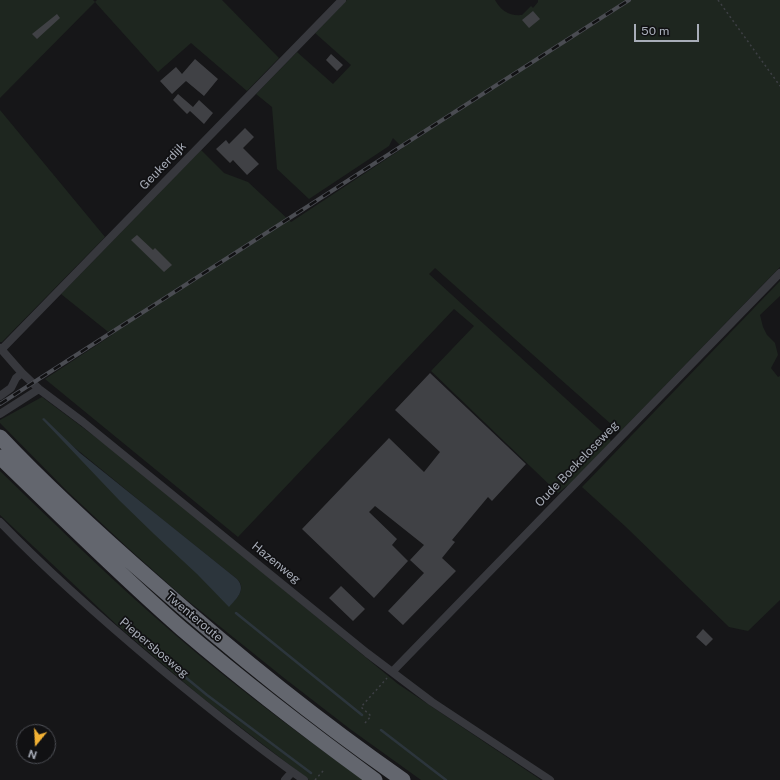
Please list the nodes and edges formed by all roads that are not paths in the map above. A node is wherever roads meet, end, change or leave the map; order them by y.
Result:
1 (342, 0) edge
2 (780, 273) edge
3 (1, 349) edge
4 (22, 373) junction
5 (39, 389) junction
6 (0, 396) edge
7 (0, 414) edge
8 (0, 437) edge
9 (0, 457) edge
10 (0, 522) edge
11 (392, 672) junction
12 (292, 772) junction
13 (285, 780) edge
14 (304, 780) edge
15 (375, 780) edge
16 (403, 780) edge
17 (550, 780) edge

1 - 3 street, Geukerdijk
2 - 11 street, Oude Boekeloseweg
3 - 4 street, Hazenweg
4 - 5 street, Hazenweg
4 - 6 street
5 - 7 street
5 - 11 street, Hazenweg
8 - 16 highway, Twenteroute
9 - 15 highway, Twenteroute
10 - 12 street, Piepersbosweg
11 - 17 street, Hazenweg
12 - 13 street
12 - 14 street, Piepersbosweg

